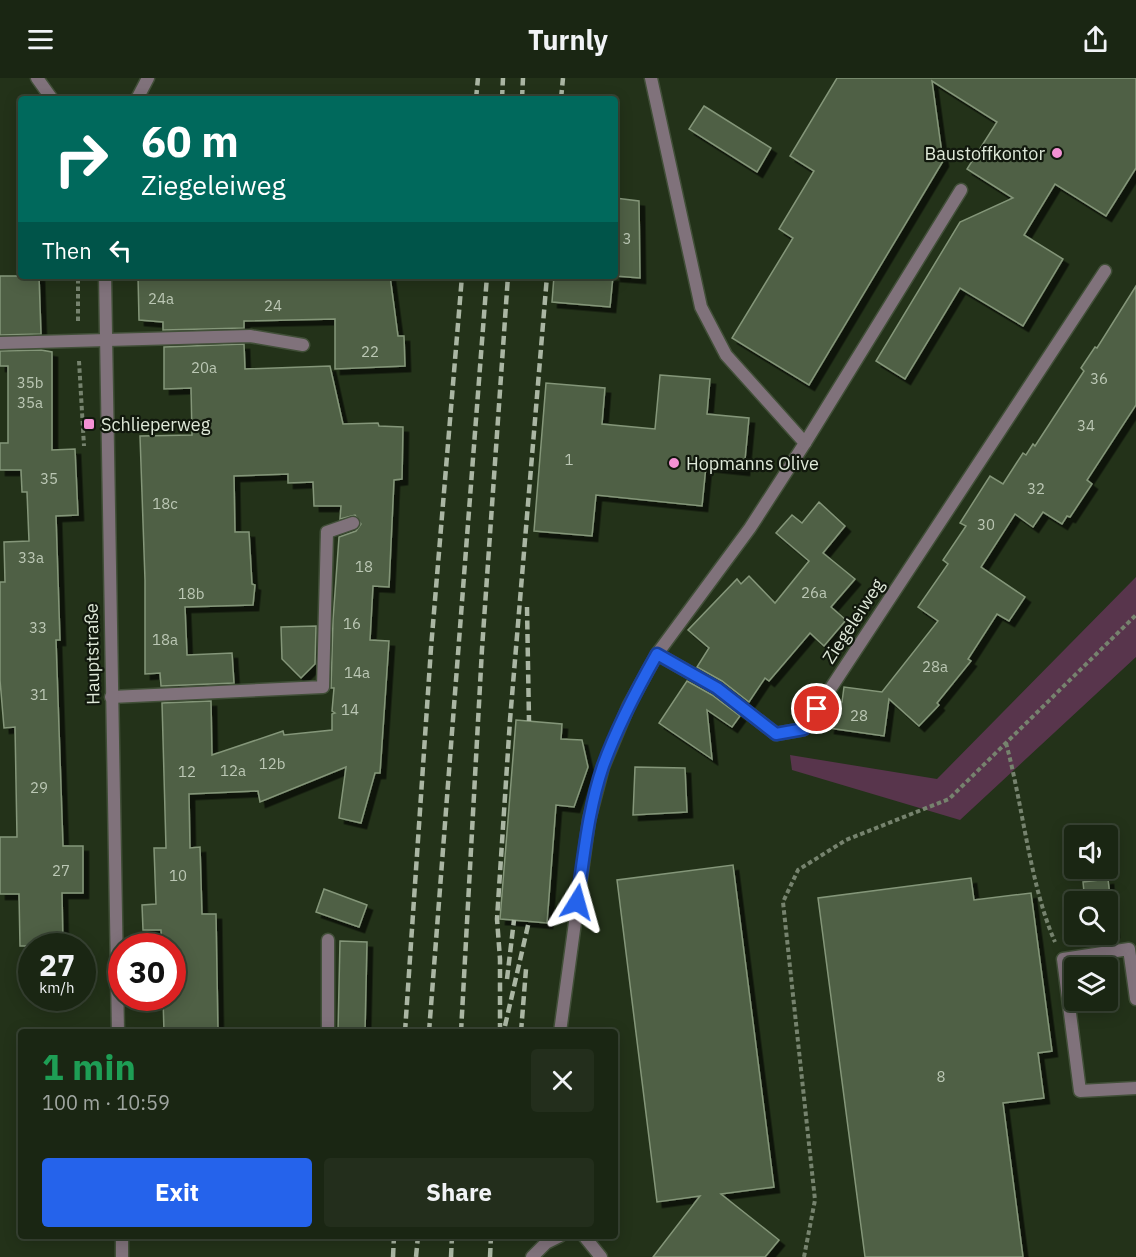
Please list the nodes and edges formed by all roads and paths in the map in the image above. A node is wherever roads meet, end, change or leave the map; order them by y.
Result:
1 (37, 78) edge
2 (148, 78) edge
3 (651, 78) edge
4 (50, 96) edge
5 (139, 96) edge
6 (961, 190) dead end
7 (1105, 271) dead end
8 (105, 279) edge
9 (106, 340) junction
10 (0, 344) edge
11 (303, 345) dead end
12 (805, 443) junction
13 (353, 524) dead end
14 (1136, 615) edge
15 (657, 654) junction
16 (111, 697) junction
17 (1006, 743) junction
18 (328, 940) dead end
19 (1063, 959) junction
20 (1136, 999) edge
21 (118, 1029) edge
22 (328, 1029) edge
23 (560, 1029) edge
24 (1136, 1088) edge
25 (122, 1239) edge
26 (554, 1239) edge
27 (586, 1239) edge
28 (122, 1257) edge
29 (532, 1257) edge
30 (601, 1257) edge
31 (804, 1257) edge

1 - 4 street
2 - 5 street
3 - 12 street
6 - 12 street
7 - 15 street, Ziegeleiweg
8 - 9 street, Hauptstraße
9 - 10 street
9 - 11 street
9 - 16 street, Hauptstraße
12 - 15 street
13 - 16 street
14 - 17 path
15 - 23 street
16 - 21 street, Hauptstraße
17 - 19 path
17 - 31 path
18 - 22 street
19 - 20 street
19 - 24 street
25 - 28 street
26 - 29 street
27 - 30 street

